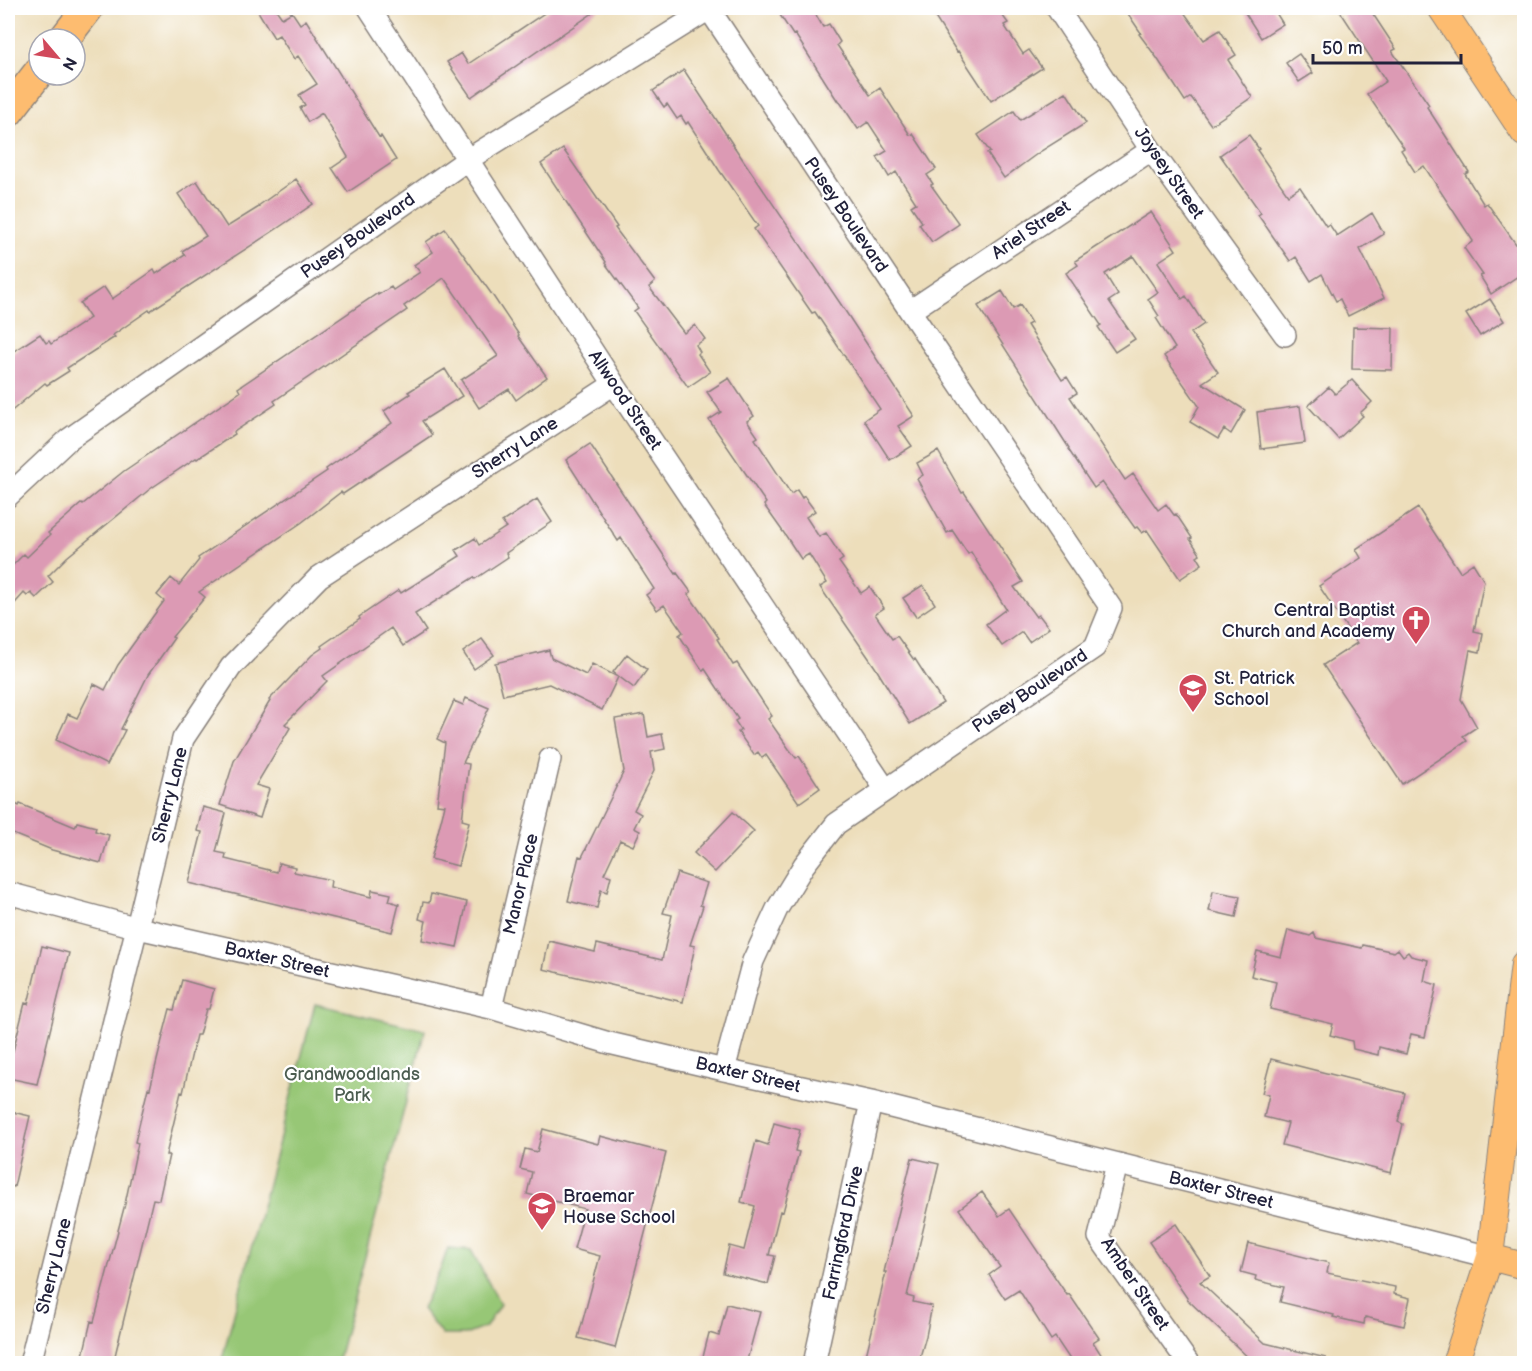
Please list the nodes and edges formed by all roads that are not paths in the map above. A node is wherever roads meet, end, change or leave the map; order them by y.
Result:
1 (88, 8) edge
2 (369, 8) edge
3 (1057, 8) edge
4 (1441, 8) edge
5 (73, 27) edge
6 (27, 87) edge
7 (8, 112) edge
8 (1524, 133) edge
9 (1151, 150) junction
10 (467, 160) junction
11 (910, 311) junction
12 (1285, 335) dead end
13 (614, 384) junction
14 (8, 496) edge
15 (550, 759) dead end
16 (886, 790) junction
17 (8, 893) edge
18 (138, 928) junction
19 (1524, 964) edge
20 (491, 1008) junction
21 (724, 1070) junction
22 (872, 1102) junction
23 (1117, 1164) junction
24 (1490, 1257) junction
25 (1524, 1266) edge
26 (30, 1364) edge
27 (814, 1364) edge
28 (1189, 1364) edge
29 (1455, 1364) edge

1 - 5 highway
2 - 10 street, Allwood Street
3 - 9 street, Joysey Street
4 - 8 main road
6 - 7 highway
9 - 11 street, Ariel Street
9 - 12 street, Joysey Street
10 - 11 street, Pusey Boulevard
10 - 13 street, Allwood Street
10 - 14 street, Pusey Boulevard
11 - 16 street, Pusey Boulevard
13 - 16 street, Allwood Street
13 - 18 street, Sherry Lane
15 - 20 street, Manor Place
16 - 21 street, Pusey Boulevard
17 - 18 street, Baxter Street
18 - 20 street, Baxter Street
18 - 26 street, Sherry Lane
19 - 24 main road
20 - 21 street, Baxter Street
21 - 22 street, Baxter Street
22 - 23 street, Baxter Street
22 - 27 street, Farringford Drive
23 - 24 street, Baxter Street
23 - 28 street, Amber Street
24 - 25 main road
24 - 29 main road

